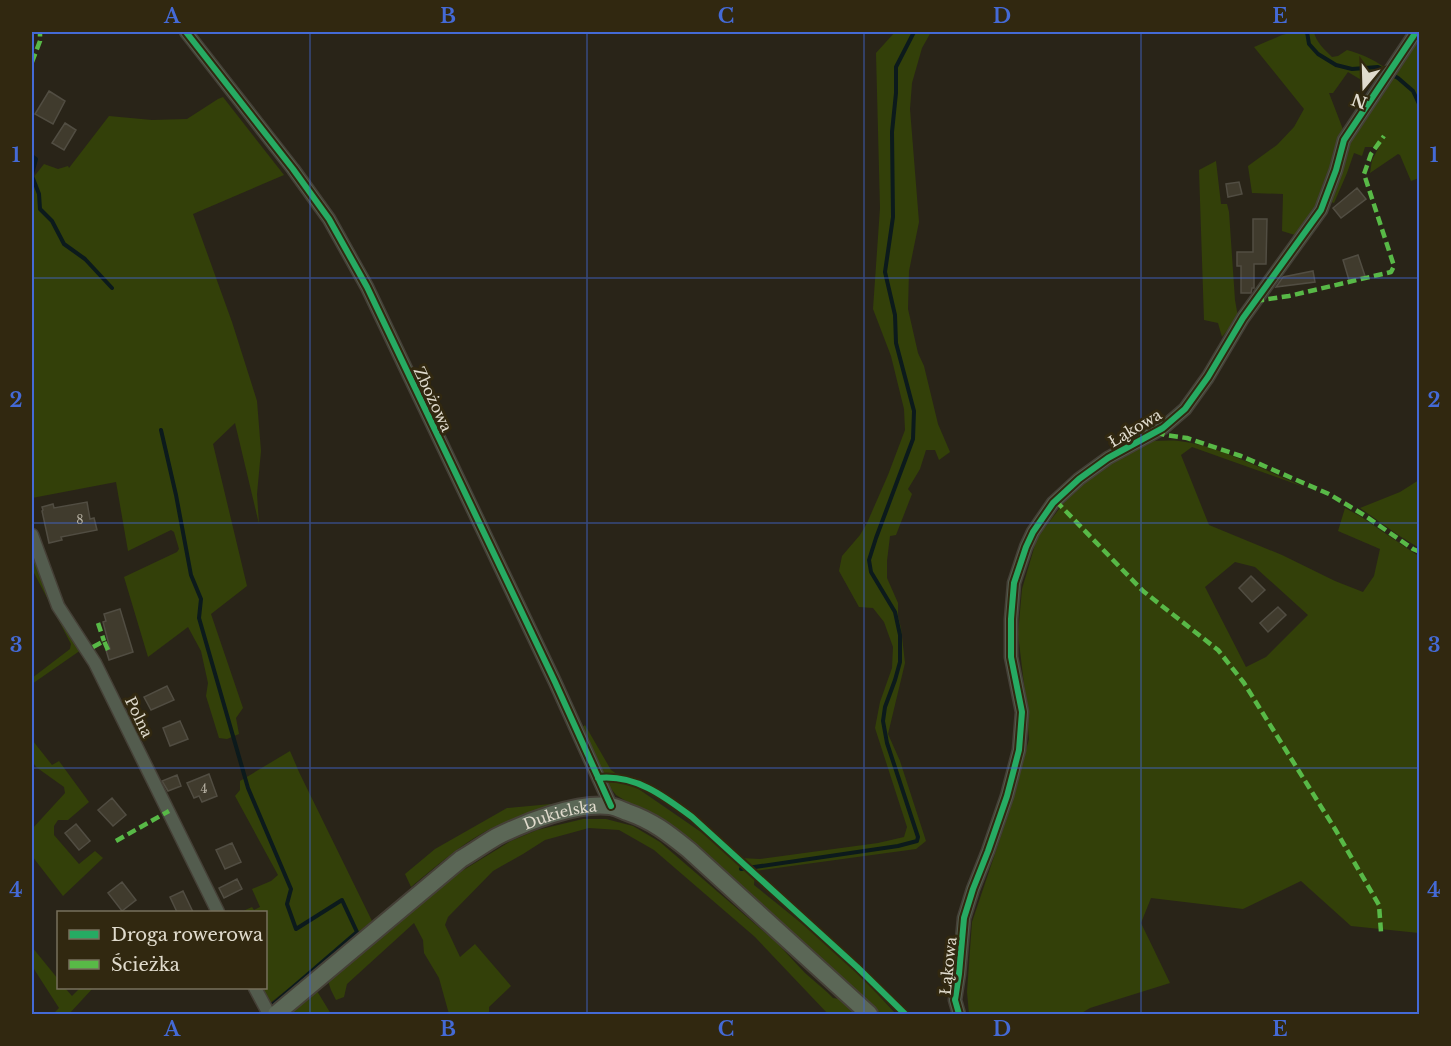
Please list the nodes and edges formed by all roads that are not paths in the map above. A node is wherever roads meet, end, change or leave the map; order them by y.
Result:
1 (186, 32) edge
2 (1416, 32) edge
3 (32, 535) edge
4 (611, 806) junction
5 (218, 911) edge
6 (256, 989) edge
7 (269, 1014) edge
8 (276, 1014) edge
9 (869, 1014) edge
10 (959, 1014) edge

1 - 4 street, Zbożowa
2 - 10 street, Łąkowa
3 - 5 street, Polna
4 - 8 main road, Dukielska
4 - 9 main road, Dukielska
6 - 7 street

